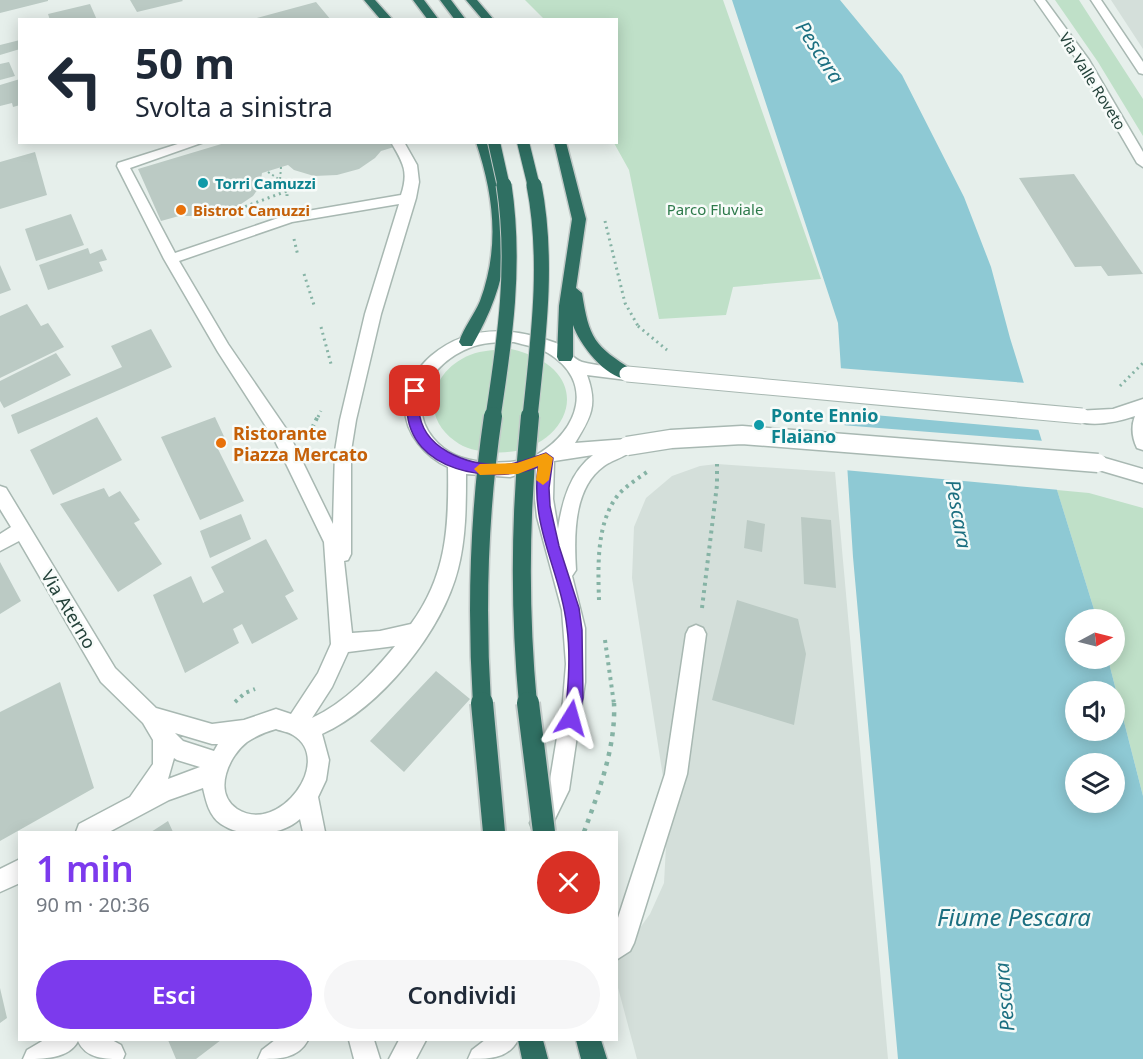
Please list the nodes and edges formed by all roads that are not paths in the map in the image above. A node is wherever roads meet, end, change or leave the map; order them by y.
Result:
1 (369, 0) edge
2 (418, 0) edge
3 (445, 0) edge
4 (471, 0) edge
5 (1040, 0) edge
6 (1096, 0) edge
7 (386, 18) edge
8 (432, 18) edge
9 (459, 18) edge
10 (487, 18) edge
11 (1143, 71) edge
12 (192, 144) edge
13 (398, 144) edge
14 (483, 144) edge
15 (494, 144) edge
16 (523, 144) edge
17 (560, 144) edge
18 (1143, 163) edge
19 (409, 198) junction
20 (171, 259) junction
21 (573, 261) junction
22 (467, 342) junction
23 (570, 362) junction
24 (627, 374) junction
25 (1143, 405) edge
26 (1143, 416) edge
27 (1143, 443) edge
28 (627, 446) junction
29 (551, 455) junction
30 (457, 463) junction
31 (1143, 476) edge
32 (0, 493) edge
33 (22, 530) junction
34 (0, 543) edge
35 (569, 601) junction
36 (417, 632) junction
37 (696, 634) road end
38 (342, 643) junction
39 (150, 716) junction
40 (301, 727) junction
41 (243, 730) junction
42 (163, 737) junction
43 (216, 768) junction
44 (307, 797) junction
45 (138, 804) junction
46 (89, 831) edge
47 (315, 831) edge
48 (494, 831) edge
49 (536, 831) edge
50 (544, 831) edge
51 (18, 871) edge
52 (0, 881) edge
53 (618, 946) edge
54 (64, 1041) edge
55 (92, 1041) edge
56 (294, 1041) edge
57 (362, 1041) edge
58 (412, 1041) edge
59 (504, 1041) edge
60 (531, 1041) edge
61 (589, 1041) edge
62 (112, 1054) dead end
63 (36, 1059) edge
64 (271, 1059) edge
65 (368, 1059) edge
66 (402, 1059) edge
67 (481, 1059) edge
68 (535, 1059) edge
69 (594, 1059) edge

1 - 7 highway
2 - 8 highway
3 - 9 highway
4 - 10 highway
5 - 18 street, Via Valle Roveto
6 - 11 street
12 - 20 street
13 - 19 street
14 - 22 highway
15 - 48 highway, bridge
16 - 50 highway, bridge
17 - 21 highway
19 - 20 street
19 - 38 street
20 - 38 street
21 - 23 highway
21 - 24 highway
22 - 23 street
22 - 30 street
23 - 24 street
23 - 29 street
24 - 25 street, bridge
26 - 27 street
28 - 29 street
28 - 31 street, bridge
28 - 35 street
29 - 30 street
29 - 35 street
30 - 36 street
32 - 33 street, Via Aterno
33 - 34 street
33 - 39 street, Via Aterno
35 - 49 street
36 - 38 street
36 - 40 street
37 - 53 street
38 - 40 street
39 - 41 street, Via Aterno
39 - 42 street, Via Aterno
40 - 41 street
40 - 44 street
41 - 43 street
42 - 43 street, Via Aterno
42 - 45 street
43 - 44 street
43 - 45 street
44 - 47 street
45 - 46 street
51 - 52 street
54 - 63 street
55 - 62 street
56 - 64 street
57 - 65 street
58 - 66 street
59 - 67 street
60 - 68 highway
61 - 69 highway

